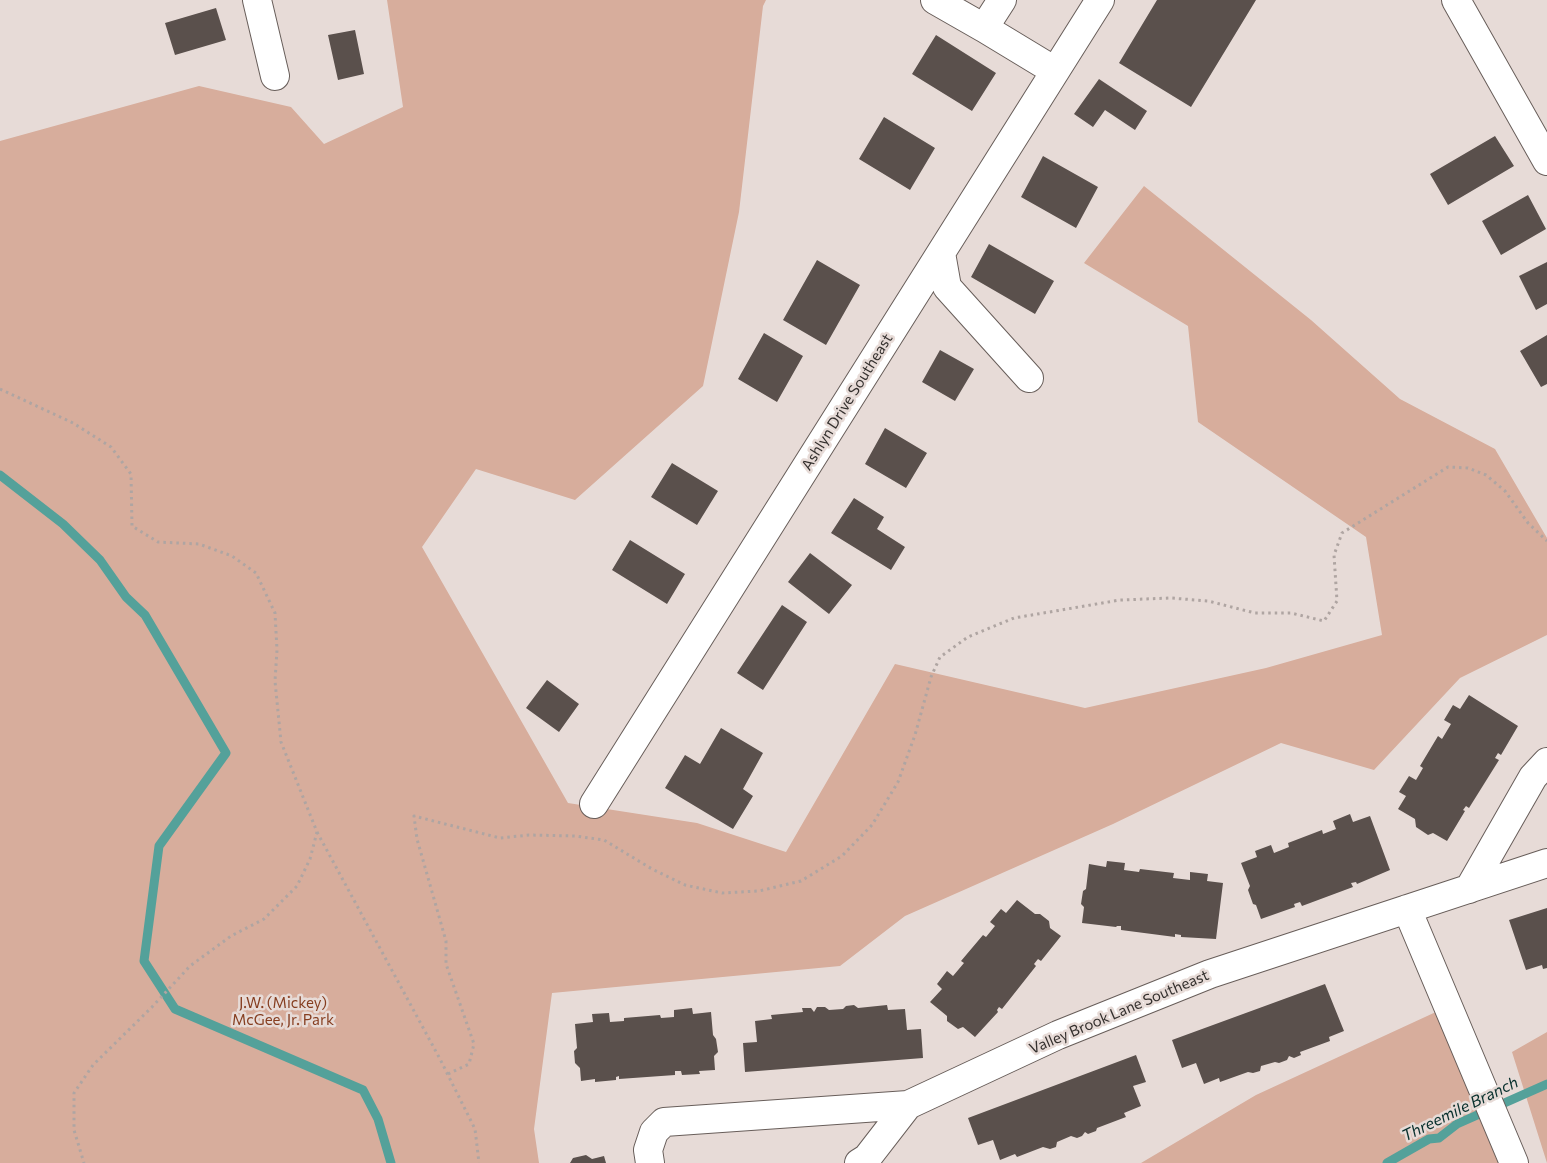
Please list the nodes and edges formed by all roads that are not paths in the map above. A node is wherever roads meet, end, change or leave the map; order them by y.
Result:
1 (257, 0) edge
2 (935, 0) edge
3 (1002, 0) edge
4 (1100, 0) edge
5 (1456, 0) edge
6 (984, 28) junction
7 (1055, 71) junction
8 (275, 76) dead end
9 (1547, 161) edge
10 (941, 253) junction
11 (1029, 378) dead end
12 (1547, 762) edge
13 (594, 804) dead end
14 (1547, 864) edge
15 (1469, 889) junction
16 (1407, 909) junction
17 (908, 1105) junction
18 (650, 1163) edge
19 (859, 1163) edge
20 (1514, 1163) edge

1 - 8 street
2 - 6 street
3 - 6 street
4 - 7 street, Ashlyn Drive Southeast
5 - 9 street
6 - 7 street
7 - 10 street, Ashlyn Drive Southeast
10 - 11 street
10 - 13 street, Ashlyn Drive Southeast
12 - 15 street
14 - 15 street, Valley Brook Lane Southeast
15 - 16 street, Valley Brook Lane Southeast
16 - 17 street, Valley Brook Lane Southeast
16 - 20 street
17 - 18 street
17 - 19 street, Valley Brook Lane Southeast

